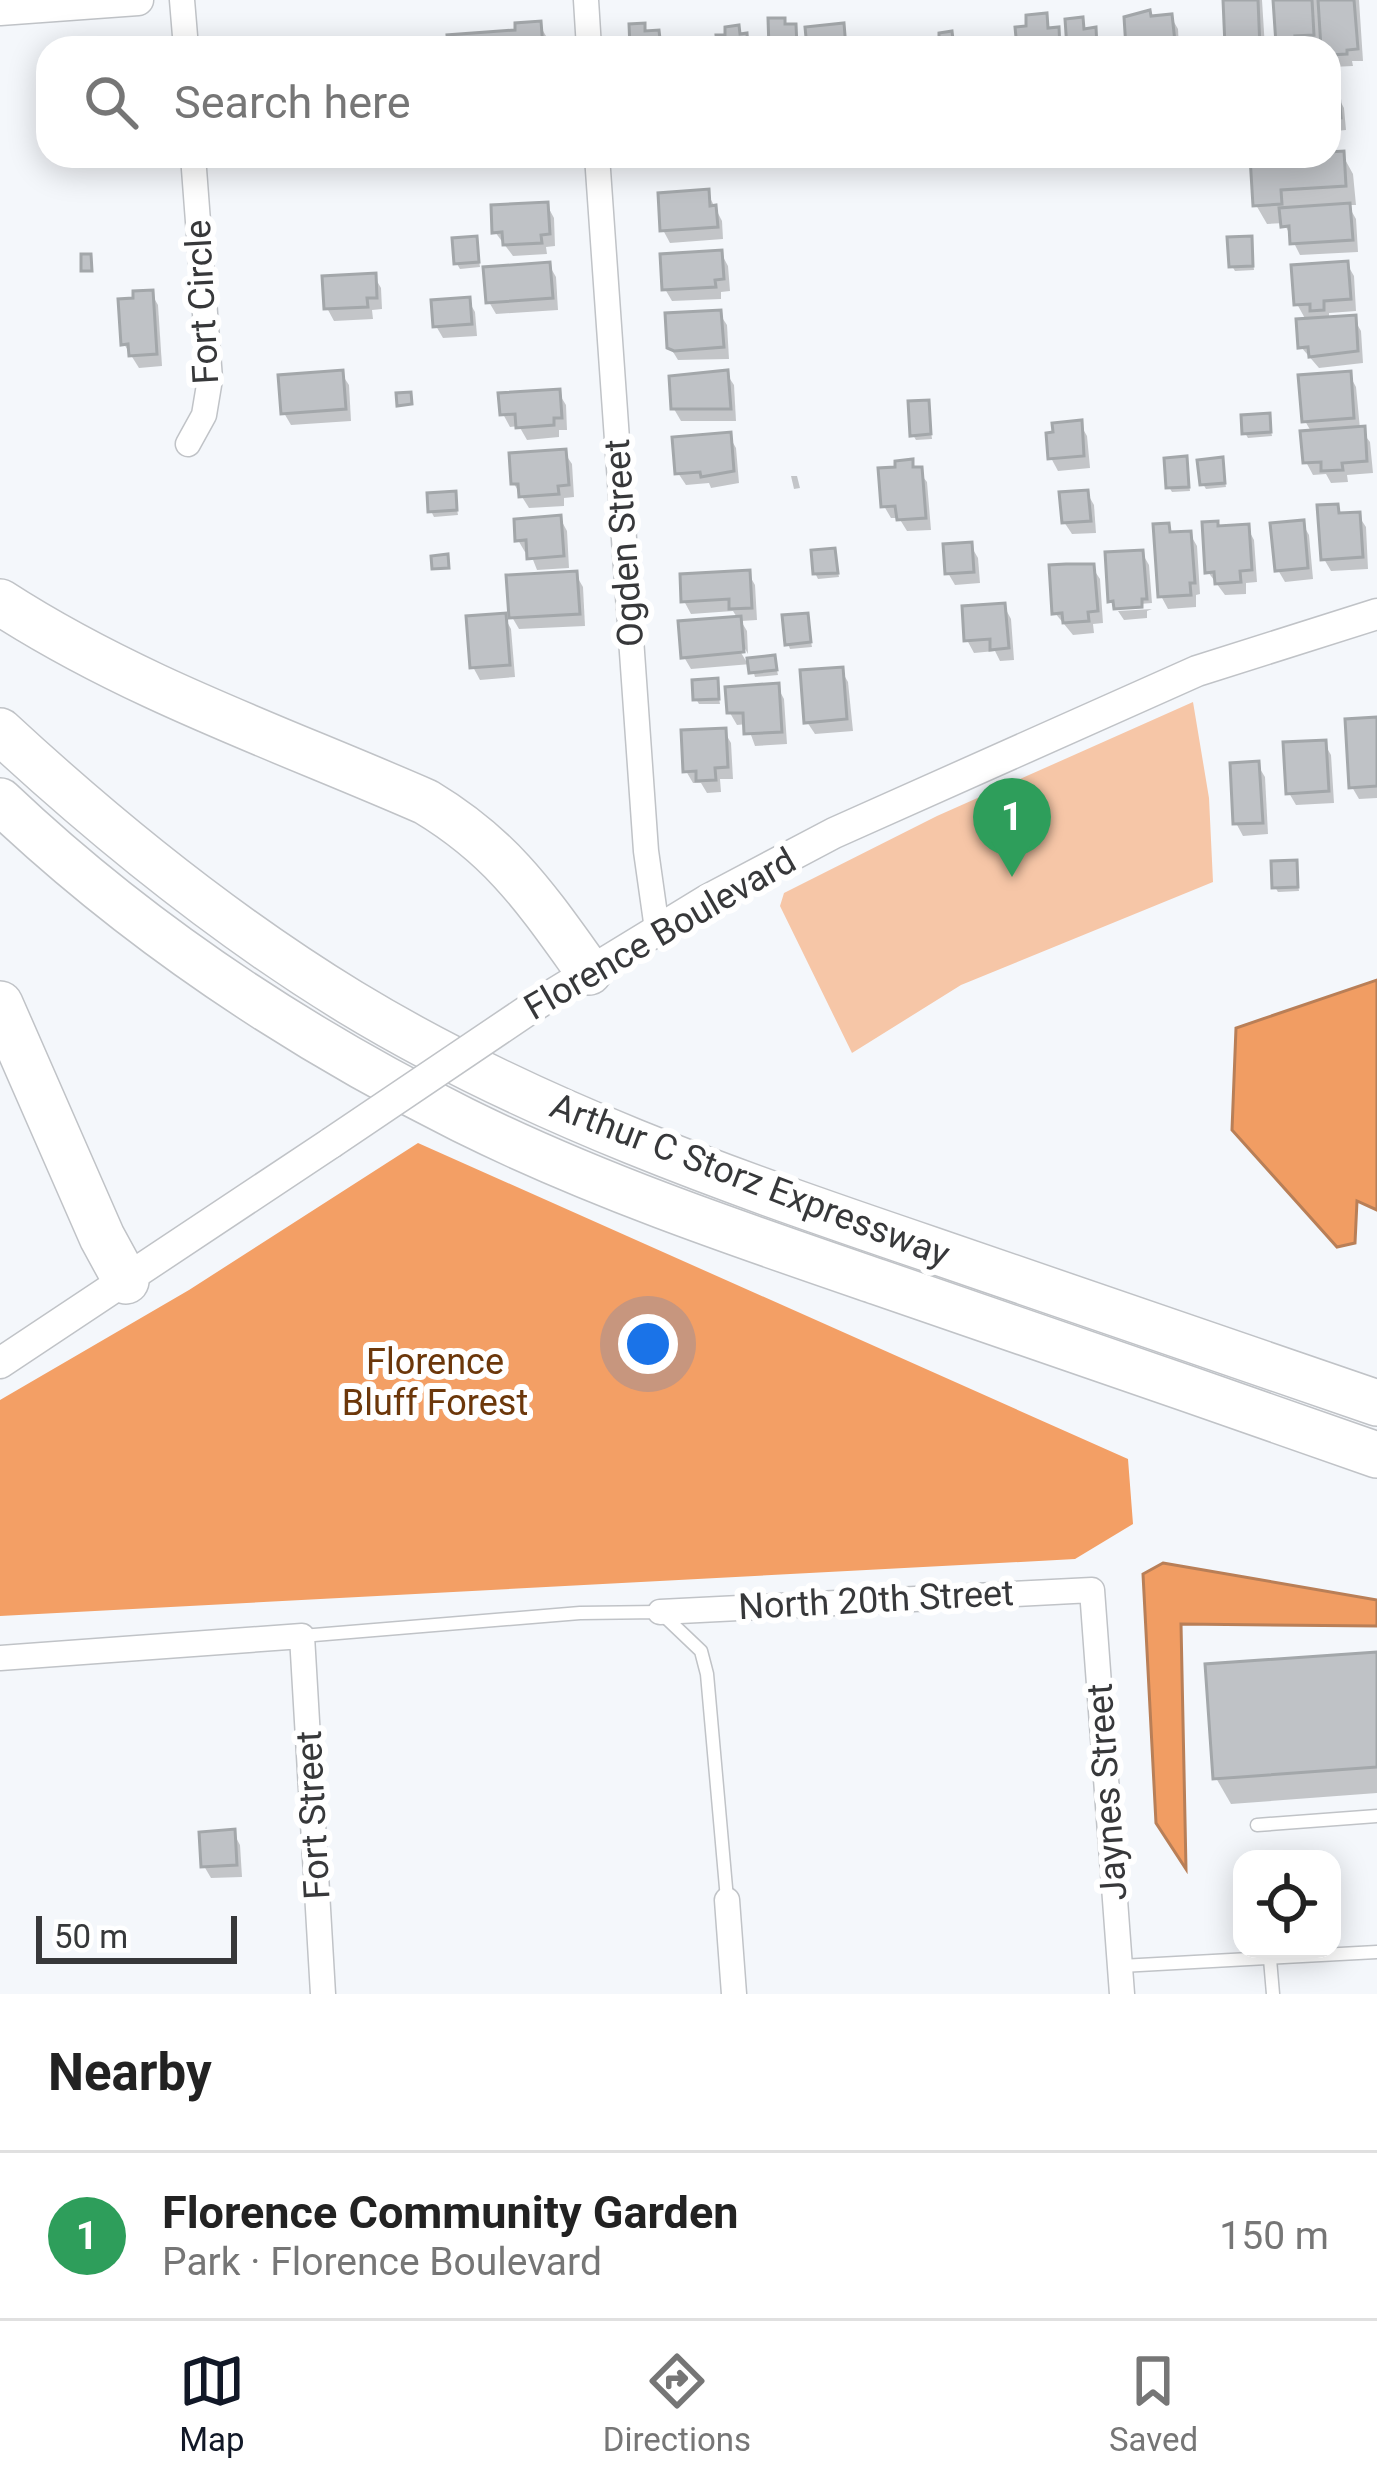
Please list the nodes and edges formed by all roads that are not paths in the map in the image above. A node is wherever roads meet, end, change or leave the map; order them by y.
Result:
1 (138, 0) edge
2 (182, 0) edge
3 (586, 0) edge
4 (0, 10) edge
5 (185, 36) edge
6 (589, 36) edge
7 (195, 168) edge
8 (598, 168) edge
9 (188, 444) dead end
10 (0, 602) edge
11 (1377, 614) edge
12 (0, 731) edge
13 (0, 801) edge
14 (657, 929) junction
15 (589, 971) junction
16 (0, 1004) edge
17 (126, 1280) junction
18 (0, 1363) edge
19 (1377, 1403) edge
20 (1377, 1455) edge
21 (1092, 1590) joint
22 (659, 1612) junction
23 (302, 1636) junction
24 (0, 1658) edge
25 (1377, 1816) edge
26 (1258, 1826) dead end
27 (728, 1900) joint
28 (1377, 1952) edge
29 (1270, 1959) junction
30 (1120, 1966) junction
31 (323, 1994) edge
32 (734, 1994) edge
33 (1122, 1994) edge
34 (1273, 1994) edge

1 - 4 street
2 - 5 street
3 - 6 street
7 - 9 street, Fort Circle
8 - 14 street, Ogden Street
10 - 15 highway
11 - 14 street, Florence Boulevard
12 - 19 highway, Arthur C Storz Expressway
13 - 20 highway, Arthur C Storz Expressway
14 - 15 street, Florence Boulevard
15 - 17 street, Florence Boulevard, bridge
16 - 17 highway
17 - 18 street, Florence Boulevard
21 - 22 street, North 20th Street
21 - 30 street, Jaynes Street
22 - 23 lane
22 - 27 lane
23 - 24 street
23 - 31 street, Fort Street
25 - 26 lane
27 - 32 street
28 - 29 lane
29 - 30 lane
29 - 34 lane
30 - 33 street, Jaynes Street

